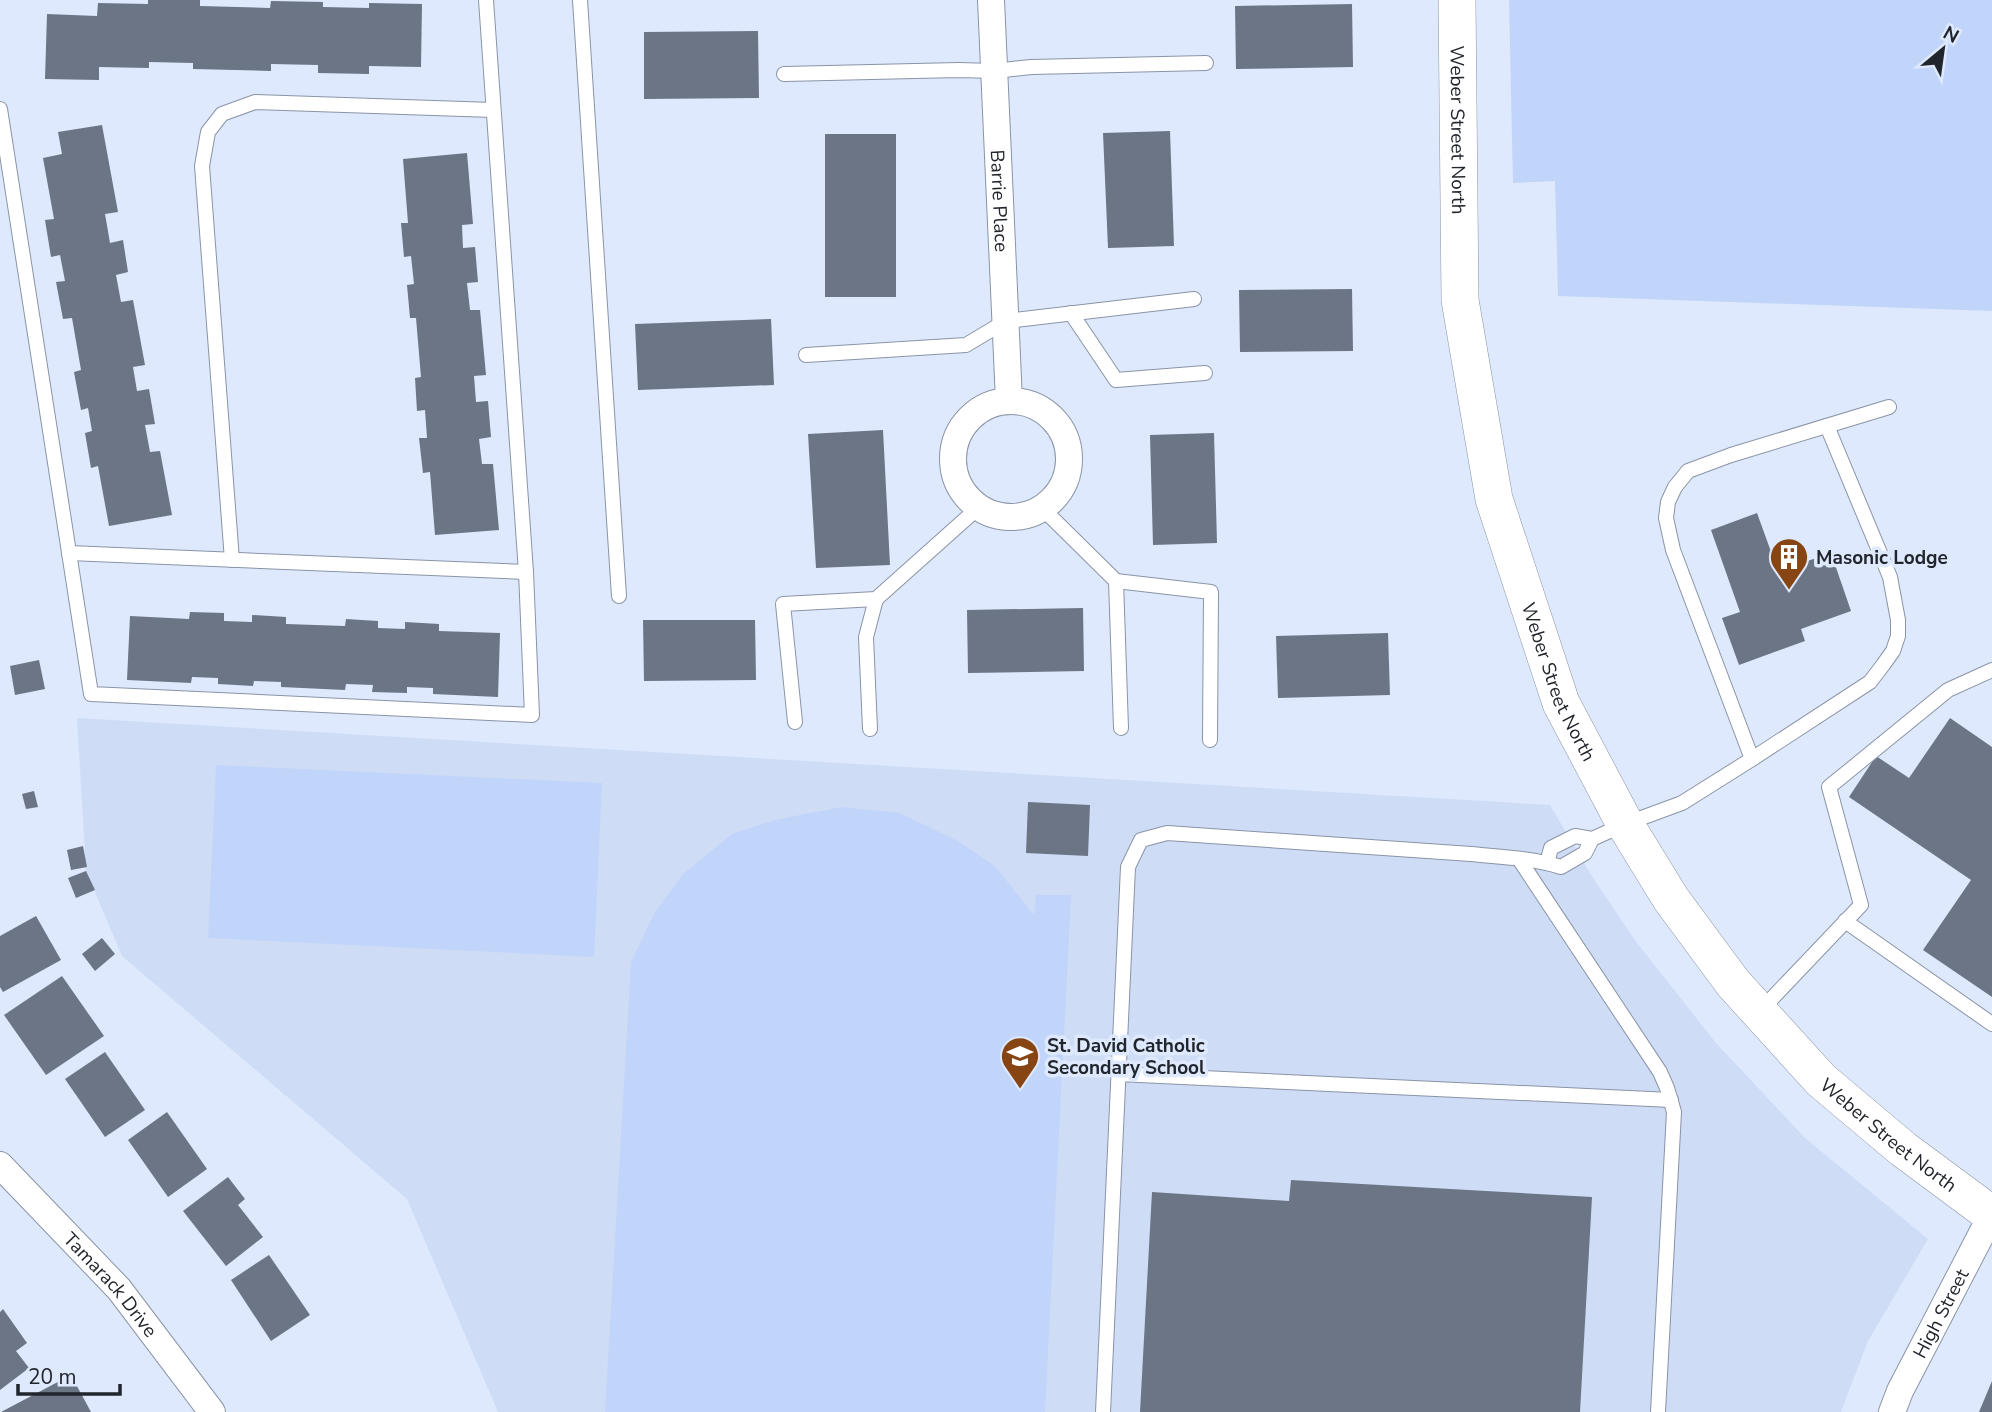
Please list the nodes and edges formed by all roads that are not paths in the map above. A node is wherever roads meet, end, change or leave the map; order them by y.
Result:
1 (485, 0) edge
2 (580, 0) edge
3 (991, 0) edge
4 (1457, 0) edge
5 (1206, 63) dead end
6 (994, 71) junction
7 (785, 74) dead end
8 (0, 109) edge
9 (493, 110) junction
10 (1194, 299) dead end
11 (1071, 313) junction
12 (1006, 321) junction
13 (806, 355) dead end
14 (1205, 373) dead end
15 (1009, 401) junction
16 (1889, 407) dead end
17 (1827, 426) junction
18 (978, 508) junction
19 (1043, 509) junction
20 (69, 554) junction
21 (232, 560) junction
22 (526, 572) junction
23 (1116, 581) junction
24 (619, 596) dead end
25 (876, 599) junction
26 (1992, 670) edge
27 (795, 722) dead end
28 (1121, 728) dead end
29 (870, 729) dead end
30 (1210, 740) dead end
31 (1752, 759) junction
32 (1625, 824) junction
33 (1592, 839) junction
34 (1519, 859) junction
35 (1547, 863) junction
36 (1845, 921) junction
37 (1759, 1012) junction
38 (1992, 1024) edge
39 (1118, 1074) junction
40 (1671, 1100) junction
41 (0, 1165) edge
42 (1992, 1214) edge
43 (212, 1412) edge
44 (1103, 1412) edge
45 (1658, 1412) edge
46 (1892, 1412) edge

1 - 9 lane
2 - 24 lane
3 - 6 street, Barrie Place
4 - 32 main road, Weber Street North
5 - 6 lane
6 - 7 lane
6 - 12 street, Barrie Place
8 - 20 lane
9 - 21 lane
9 - 22 lane
10 - 11 lane
11 - 12 lane
11 - 14 lane
12 - 13 lane
12 - 15 street, Barrie Place
15 - 18 street
15 - 19 street
16 - 17 lane
17 - 31 lane
17 - 31 lane
18 - 19 street
18 - 25 lane
19 - 23 lane
20 - 21 lane
20 - 22 lane
21 - 22 lane
23 - 28 lane
23 - 30 lane
25 - 27 lane
25 - 29 lane
26 - 36 lane
31 - 32 lane
32 - 33 lane
32 - 37 main road, Weber Street North
33 - 35 lane
33 - 35 lane
34 - 35 lane
34 - 39 lane
34 - 40 lane
36 - 37 lane
36 - 38 lane
37 - 42 main road, Weber Street North
39 - 40 lane
39 - 44 lane
40 - 45 lane
41 - 43 street, Tamarack Drive
42 - 46 street, High Street

